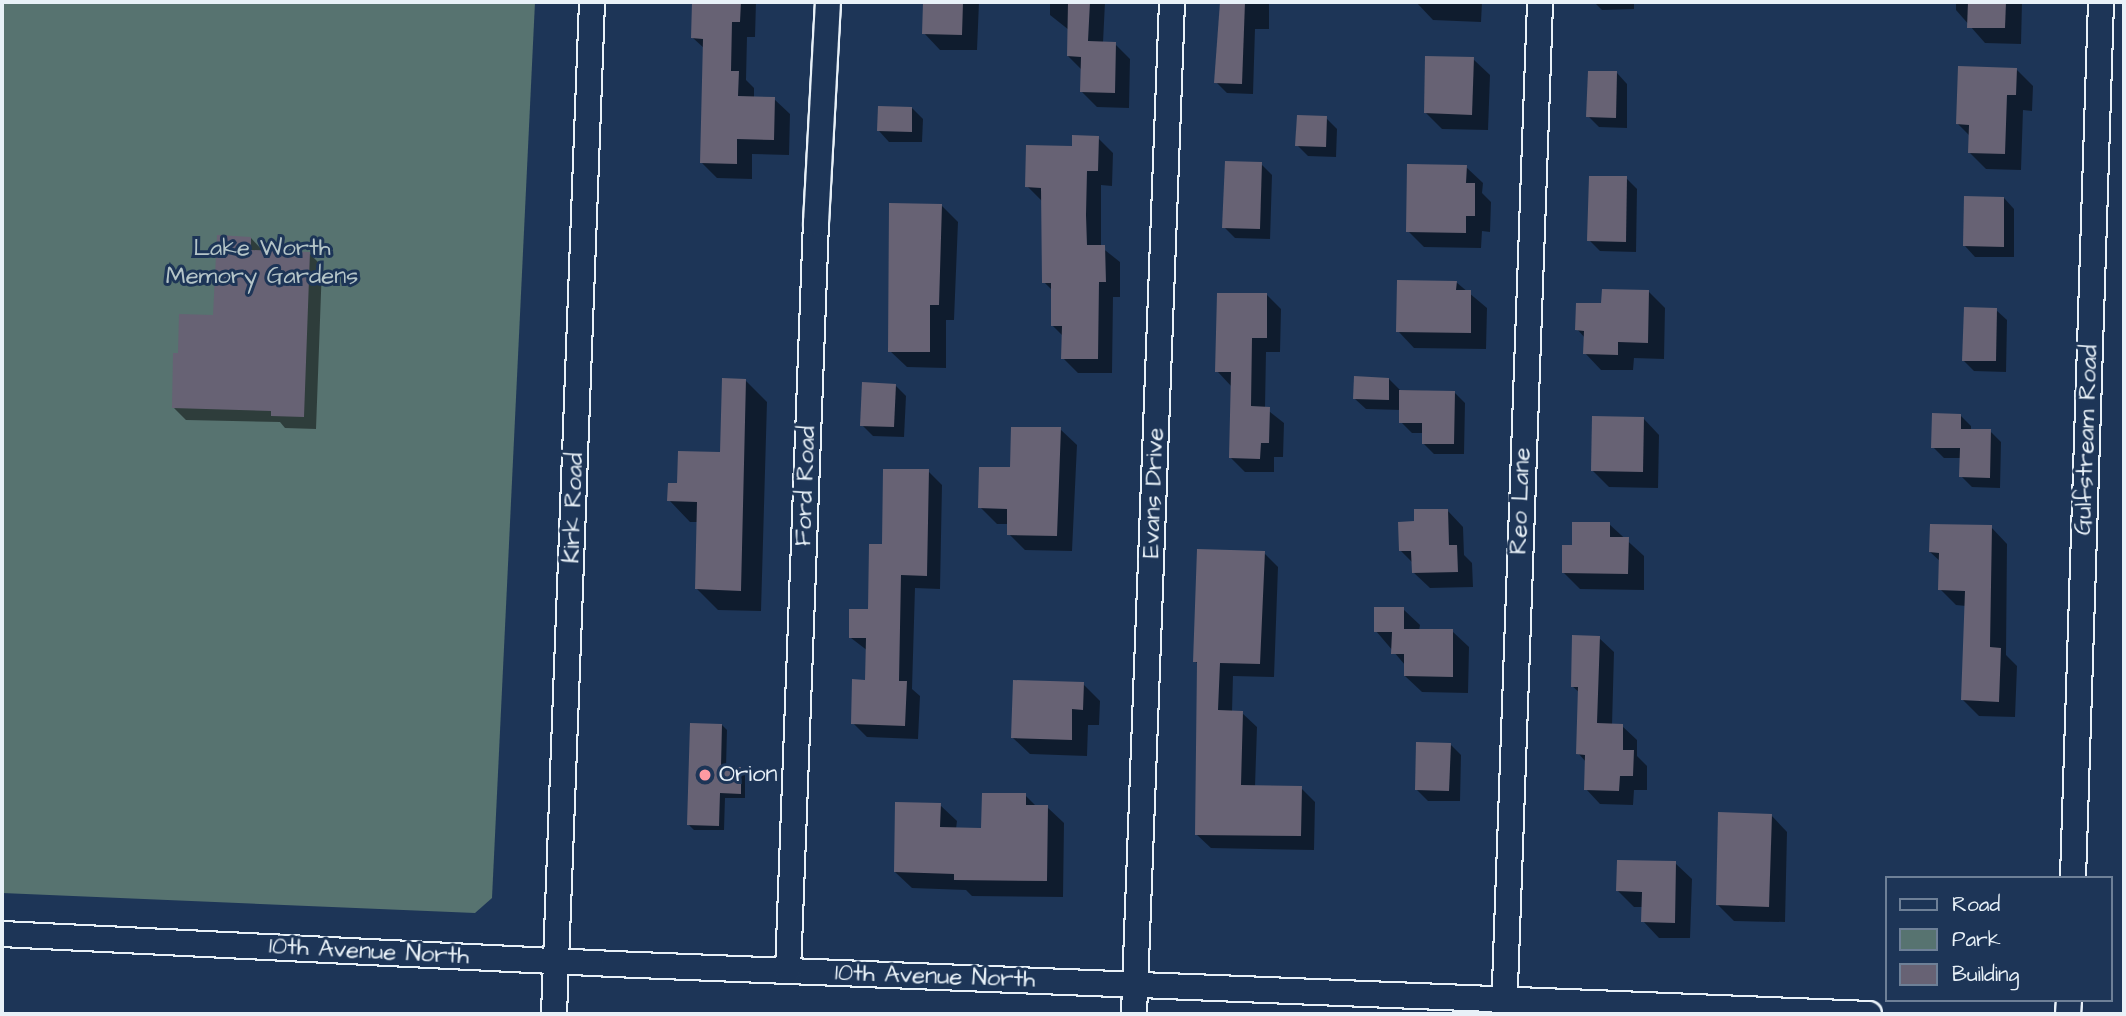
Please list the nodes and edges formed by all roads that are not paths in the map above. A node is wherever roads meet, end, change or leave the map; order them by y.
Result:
1 (593, 2) edge
2 (828, 2) edge
3 (1172, 2) edge
4 (1540, 2) edge
5 (2101, 2) edge
6 (2073, 876) edge
7 (2, 934) edge
8 (557, 961) junction
9 (788, 971) junction
10 (1135, 985) junction
11 (1503, 1007) edge
12 (554, 1014) edge
13 (1134, 1014) edge
14 (1869, 1014) edge

1 - 8 street, Kirk Road
2 - 9 street, Ford Road
3 - 10 street, Evans Drive
4 - 11 street, Reo Lane
5 - 6 street, Gulfstream Road
7 - 8 street, 10th Avenue North
8 - 9 street, 10th Avenue North
8 - 12 street, Kirk Road
9 - 10 street, 10th Avenue North
10 - 11 street, 10th Avenue North
10 - 13 street, Evans Drive
11 - 14 street, 10th Avenue North

